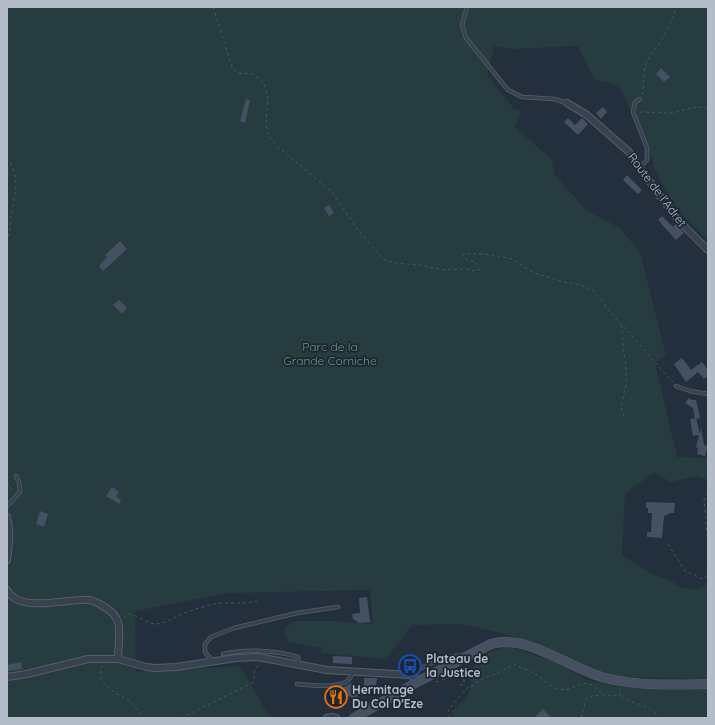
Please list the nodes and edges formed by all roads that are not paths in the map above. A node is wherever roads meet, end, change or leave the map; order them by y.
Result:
1 (467, 7) edge
2 (640, 99) road end
3 (567, 103) joint
4 (640, 167) junction
5 (708, 250) edge
6 (676, 386) road end
7 (708, 394) edge
8 (16, 476) dead end
9 (7, 506) edge
10 (7, 517) edge
11 (7, 560) edge
12 (7, 590) edge
13 (338, 607) dead end
14 (223, 654) dead end
15 (465, 658) junction
16 (118, 659) junction
17 (211, 662) junction
18 (298, 664) junction
19 (353, 671) junction
20 (410, 675) junction
21 (7, 677) edge
22 (419, 681) junction
23 (297, 684) dead end
24 (708, 684) edge
25 (326, 718) edge
26 (336, 718) edge
27 (354, 718) edge

1 - 3 lane
2 - 4 lane
3 - 4 street, Route de l'Adret
4 - 5 street, Route de l'Adret
6 - 7 lane
8 - 9 lane
10 - 11 street
12 - 16 street
13 - 17 lane
14 - 18 lane
15 - 20 lane
15 - 22 main road
15 - 24 main road
16 - 17 street
16 - 21 street
17 - 18 street
18 - 19 street
19 - 20 street
19 - 23 lane
20 - 22 street
22 - 27 main road
25 - 26 street

